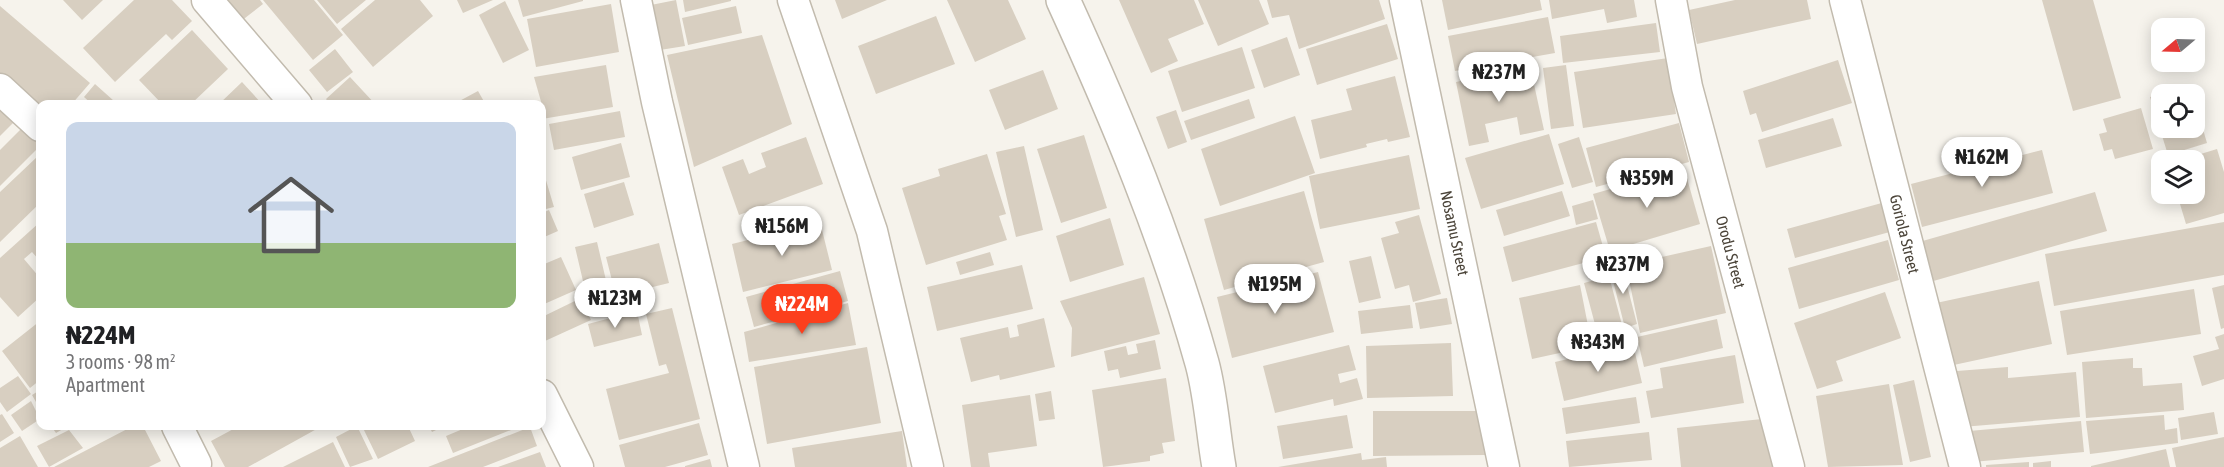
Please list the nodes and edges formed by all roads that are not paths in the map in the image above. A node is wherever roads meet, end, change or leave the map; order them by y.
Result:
1 (207, 0) edge
2 (636, 0) edge
3 (793, 0) edge
4 (1063, 0) edge
5 (1405, 0) edge
6 (1671, 0) edge
7 (1845, 0) edge
8 (0, 89) edge
9 (293, 100) edge
10 (36, 122) edge
11 (546, 403) edge
12 (179, 430) edge
13 (196, 464) dead end
14 (578, 467) edge
15 (744, 467) edge
16 (928, 467) edge
17 (1219, 467) edge
18 (1504, 467) edge
19 (1789, 467) edge
20 (1965, 467) edge

1 - 9 street
2 - 15 street
3 - 16 street
4 - 17 street
5 - 18 street, Nosamu Street
6 - 19 street, Orodu Street
7 - 20 street, Goriola Street
8 - 10 street
11 - 14 street
12 - 13 street

